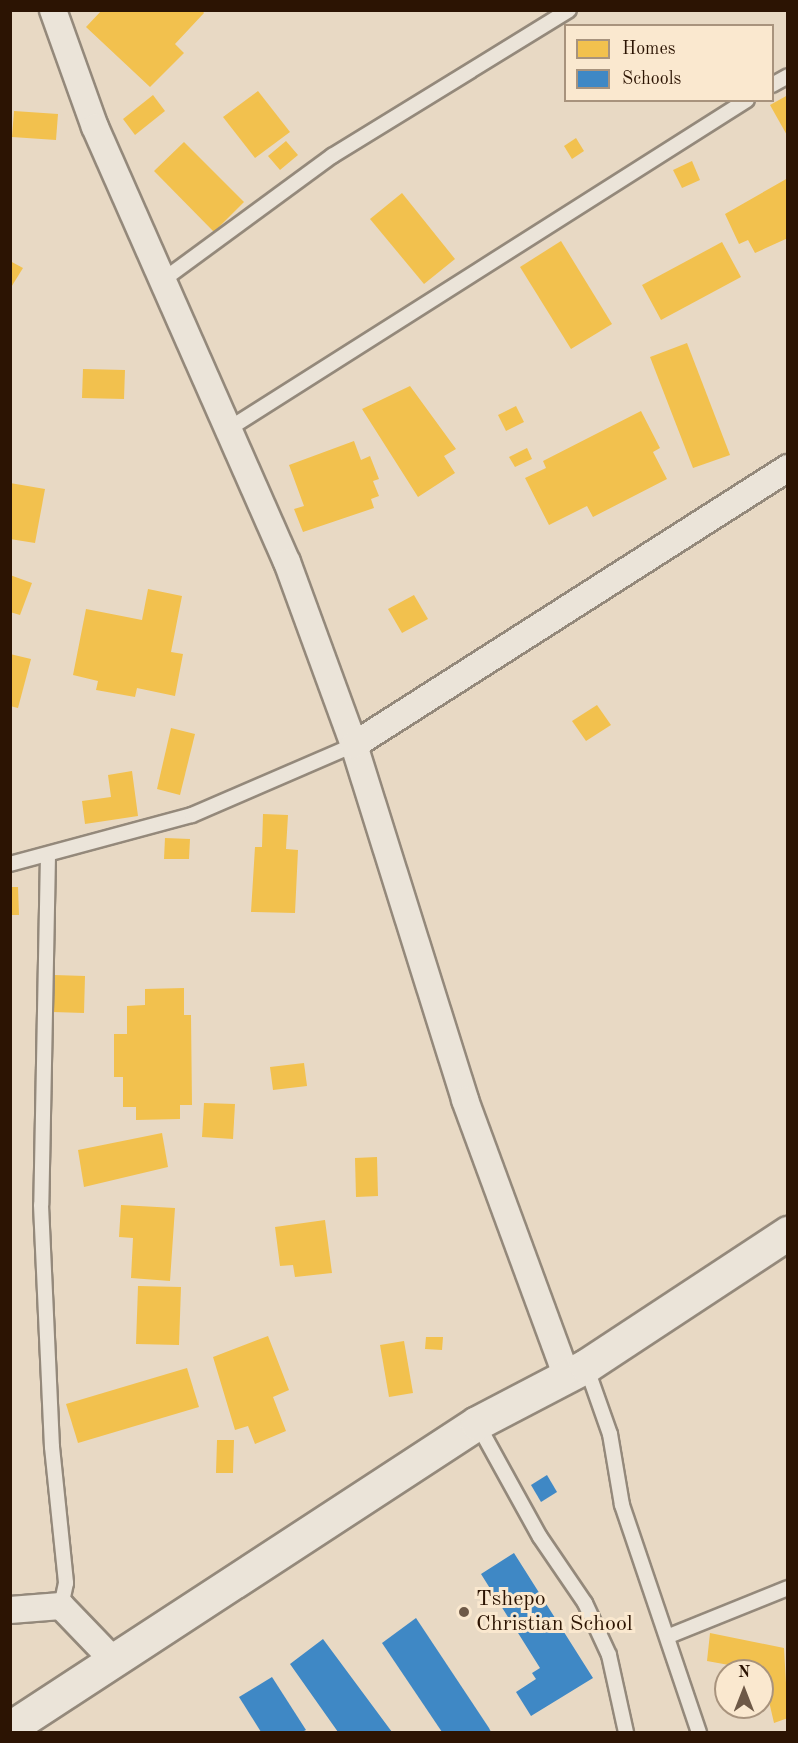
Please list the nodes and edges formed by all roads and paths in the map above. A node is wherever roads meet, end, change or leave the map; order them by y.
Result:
1 (53, 10) edge
2 (570, 10) edge
3 (788, 75) edge
4 (774, 84) edge
5 (744, 102) edge
6 (163, 280) junction
7 (230, 428) junction
8 (788, 468) edge
9 (354, 745) junction
10 (48, 855) junction
11 (10, 864) edge
12 (788, 1233) edge
13 (577, 1372) junction
14 (477, 1423) junction
15 (788, 1588) edge
16 (61, 1606) junction
17 (10, 1610) edge
18 (669, 1636) junction
19 (114, 1661) junction
20 (10, 1728) edge
21 (626, 1732) edge
22 (699, 1732) edge

1 - 6 street
2 - 6 lane
3 - 4 lane
5 - 7 lane
6 - 7 street
7 - 9 street
8 - 9 street
9 - 10 lane
9 - 13 street
10 - 11 lane
10 - 16 lane
12 - 13 main road
13 - 14 main road
13 - 18 lane
14 - 19 main road
14 - 21 lane
15 - 18 lane
16 - 17 street
16 - 19 street
18 - 22 lane
19 - 20 main road

